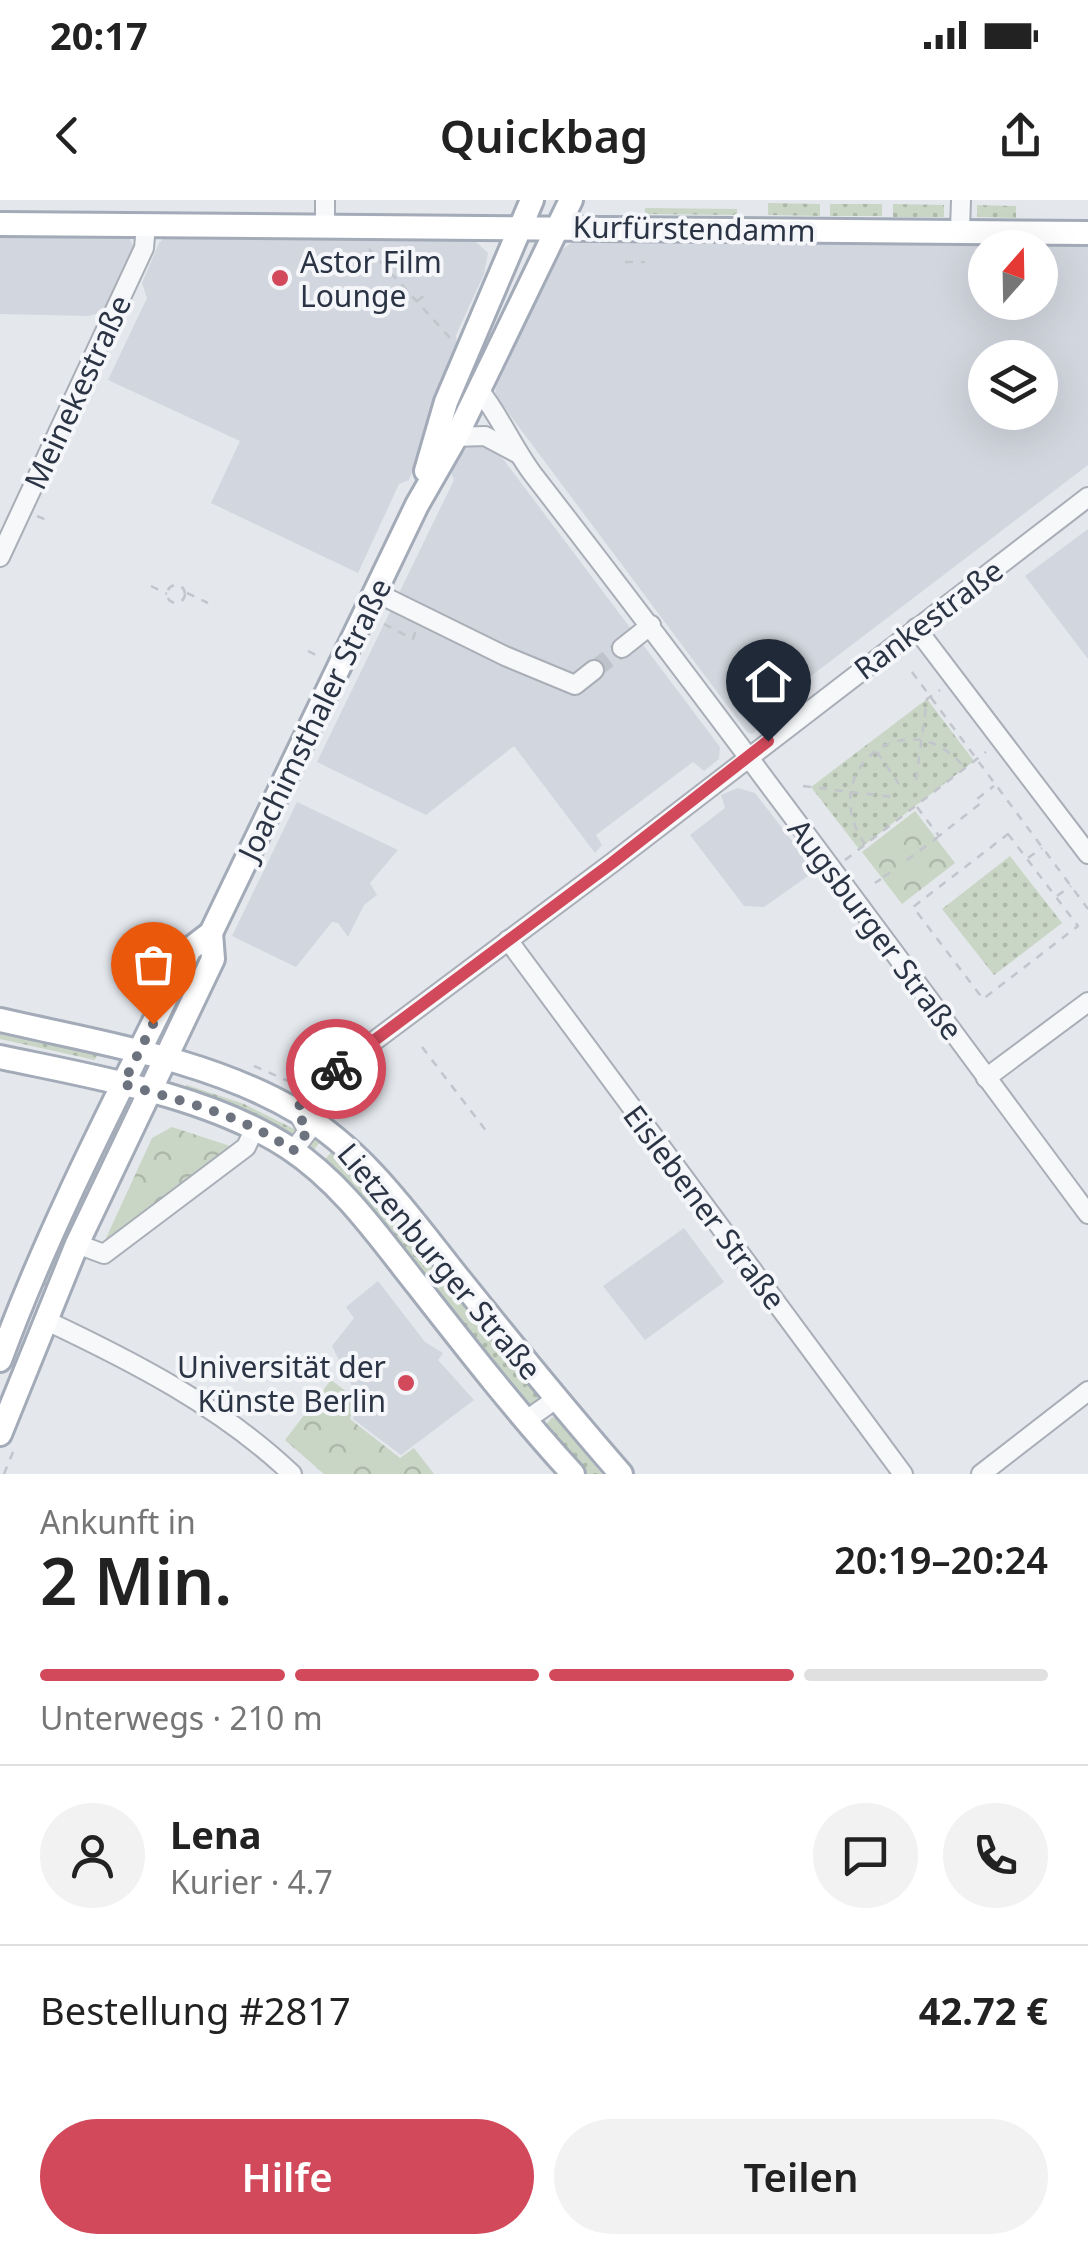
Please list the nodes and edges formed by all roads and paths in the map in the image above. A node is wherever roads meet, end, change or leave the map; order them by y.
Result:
1 (532, 200) edge
2 (571, 200) edge
3 (961, 200) edge
4 (325, 212) edge
5 (0, 224) edge
6 (146, 225) junction
7 (520, 226) junction
8 (558, 226) junction
9 (960, 230) junction
10 (1088, 232) edge
11 (369, 249) dead end
12 (626, 262) dead end
13 (646, 262) dead end
14 (429, 292) dead end
15 (416, 302) junction
16 (452, 340) dead end
17 (479, 390) junction
18 (456, 437) junction
19 (517, 453) junction
20 (1088, 497) edge
21 (417, 504) junction
22 (0, 557) edge
23 (150, 586) dead end
24 (186, 592) junction
25 (376, 592) junction
26 (166, 594) junction
27 (208, 602) dead end
28 (405, 625) dead end
29 (651, 625) junction
30 (916, 628) junction
31 (397, 630) dead end
32 (622, 648) tunnel mouth
33 (594, 670) tunnel mouth
34 (912, 672) dead end
35 (955, 680) junction
36 (930, 697) junction
37 (921, 740) junction
38 (1002, 740) junction
39 (876, 750) junction
40 (747, 756) junction
41 (977, 760) junction
42 (965, 768) junction
43 (916, 780) dead end
44 (899, 784) dead end
45 (995, 785) junction
46 (803, 786) dead end
47 (849, 792) junction
48 (892, 798) dead end
49 (916, 806) junction
50 (939, 836) junction
51 (865, 844) junction
52 (1042, 848) junction
53 (1088, 854) edge
54 (1027, 859) junction
55 (907, 860) dead end
56 (832, 870) junction
57 (894, 870) dead end
58 (875, 884) dead end
59 (1070, 886) junction
60 (1056, 897) junction
61 (1088, 909) edge
62 (211, 933) junction
63 (508, 940) junction
64 (1088, 1002) edge
65 (0, 1020) edge
66 (422, 1047) dead end
67 (139, 1052) junction
68 (0, 1057) edge
69 (164, 1060) junction
70 (986, 1078) junction
71 (123, 1084) junction
72 (148, 1092) junction
73 (296, 1110) junction
74 (255, 1128) junction
75 (487, 1132) dead end
76 (293, 1151) junction
77 (1088, 1214) edge
78 (77, 1244) junction
79 (46, 1320) junction
80 (0, 1360) edge
81 (1088, 1392) edge
82 (556, 1399) junction
83 (525, 1422) junction
84 (0, 1434) edge
85 (292, 1474) edge
86 (572, 1474) edge
87 (622, 1474) edge
88 (903, 1474) edge
89 (982, 1474) edge

1 - 7 main road, Joachimsthaler Straße
2 - 8 main road, Joachimsthaler Straße
3 - 9 street
4 - 6 main road, Kurfürstendamm
4 - 7 main road, Kurfürstendamm
5 - 6 main road, Kurfürstendamm
6 - 22 street, Meinekestraße
7 - 8 main road, Kurfürstendamm
7 - 21 main road, Joachimsthaler Straße
8 - 9 main road, Kurfürstendamm
8 - 17 main road, Joachimsthaler Straße
9 - 10 main road, Kurfürstendamm
11 - 15 path
12 - 13 path
14 - 15 path
15 - 16 path
17 - 18 main road, Joachimsthaler Straße
17 - 19 street, Augsburger Straße
18 - 19 street
18 - 21 main road, Joachimsthaler Straße
19 - 29 street, Augsburger Straße
20 - 30 street, Rankestraße
21 - 25 main road, Joachimsthaler Straße
23 - 26 path
24 - 26 path
24 - 26 path
24 - 27 path
25 - 33 street
25 - 62 main road, Joachimsthaler Straße
28 - 31 path
29 - 32 street
29 - 40 street, Augsburger Straße
30 - 35 street
30 - 40 street, Rankestraße
34 - 36 path
35 - 36 path
35 - 38 street
36 - 37 path
36 - 41 path
37 - 39 path
37 - 42 path
37 - 43 path
38 - 41 path
38 - 53 street
39 - 44 path
39 - 47 path
40 - 56 street, Augsburger Straße
40 - 63 street, Rankestraße
41 - 42 path
41 - 45 path
42 - 49 path
45 - 50 path
45 - 52 path
46 - 47 path
47 - 48 path
47 - 51 path
49 - 50 path
49 - 51 path
50 - 55 path
51 - 56 path
52 - 54 path
52 - 59 path
54 - 60 path
54 - 60 path
56 - 70 street, Augsburger Straße
57 - 58 path
59 - 60 path
59 - 61 path
62 - 67 main road, Joachimsthaler Straße
62 - 69 main road, Joachimsthaler Straße
63 - 73 street, Rankestraße
63 - 88 street, Eislebener Straße
64 - 70 street
65 - 67 main road, Lietzenburger Straße
66 - 75 path
67 - 69 main road, Lietzenburger Straße
67 - 71 main road, Joachimsthaler Straße
68 - 71 main road, Lietzenburger Straße
69 - 72 main road, Joachimsthaler Straße
69 - 73 main road, Lietzenburger Straße
70 - 77 street, Augsburger Straße
71 - 72 main road, Lietzenburger Straße
71 - 80 main road, Joachimsthaler Straße
72 - 74 main road, Lietzenburger Straße
72 - 78 main road, Joachimsthaler Straße
73 - 76 street
73 - 82 main road, Lietzenburger Straße
74 - 76 main road, Lietzenburger Straße
74 - 78 street
76 - 83 main road, Lietzenburger Straße
78 - 79 main road, Joachimsthaler Straße
79 - 84 main road, Joachimsthaler Straße
79 - 85 street
81 - 89 street
82 - 83 street
82 - 87 main road, Lietzenburger Straße
83 - 86 main road, Lietzenburger Straße

